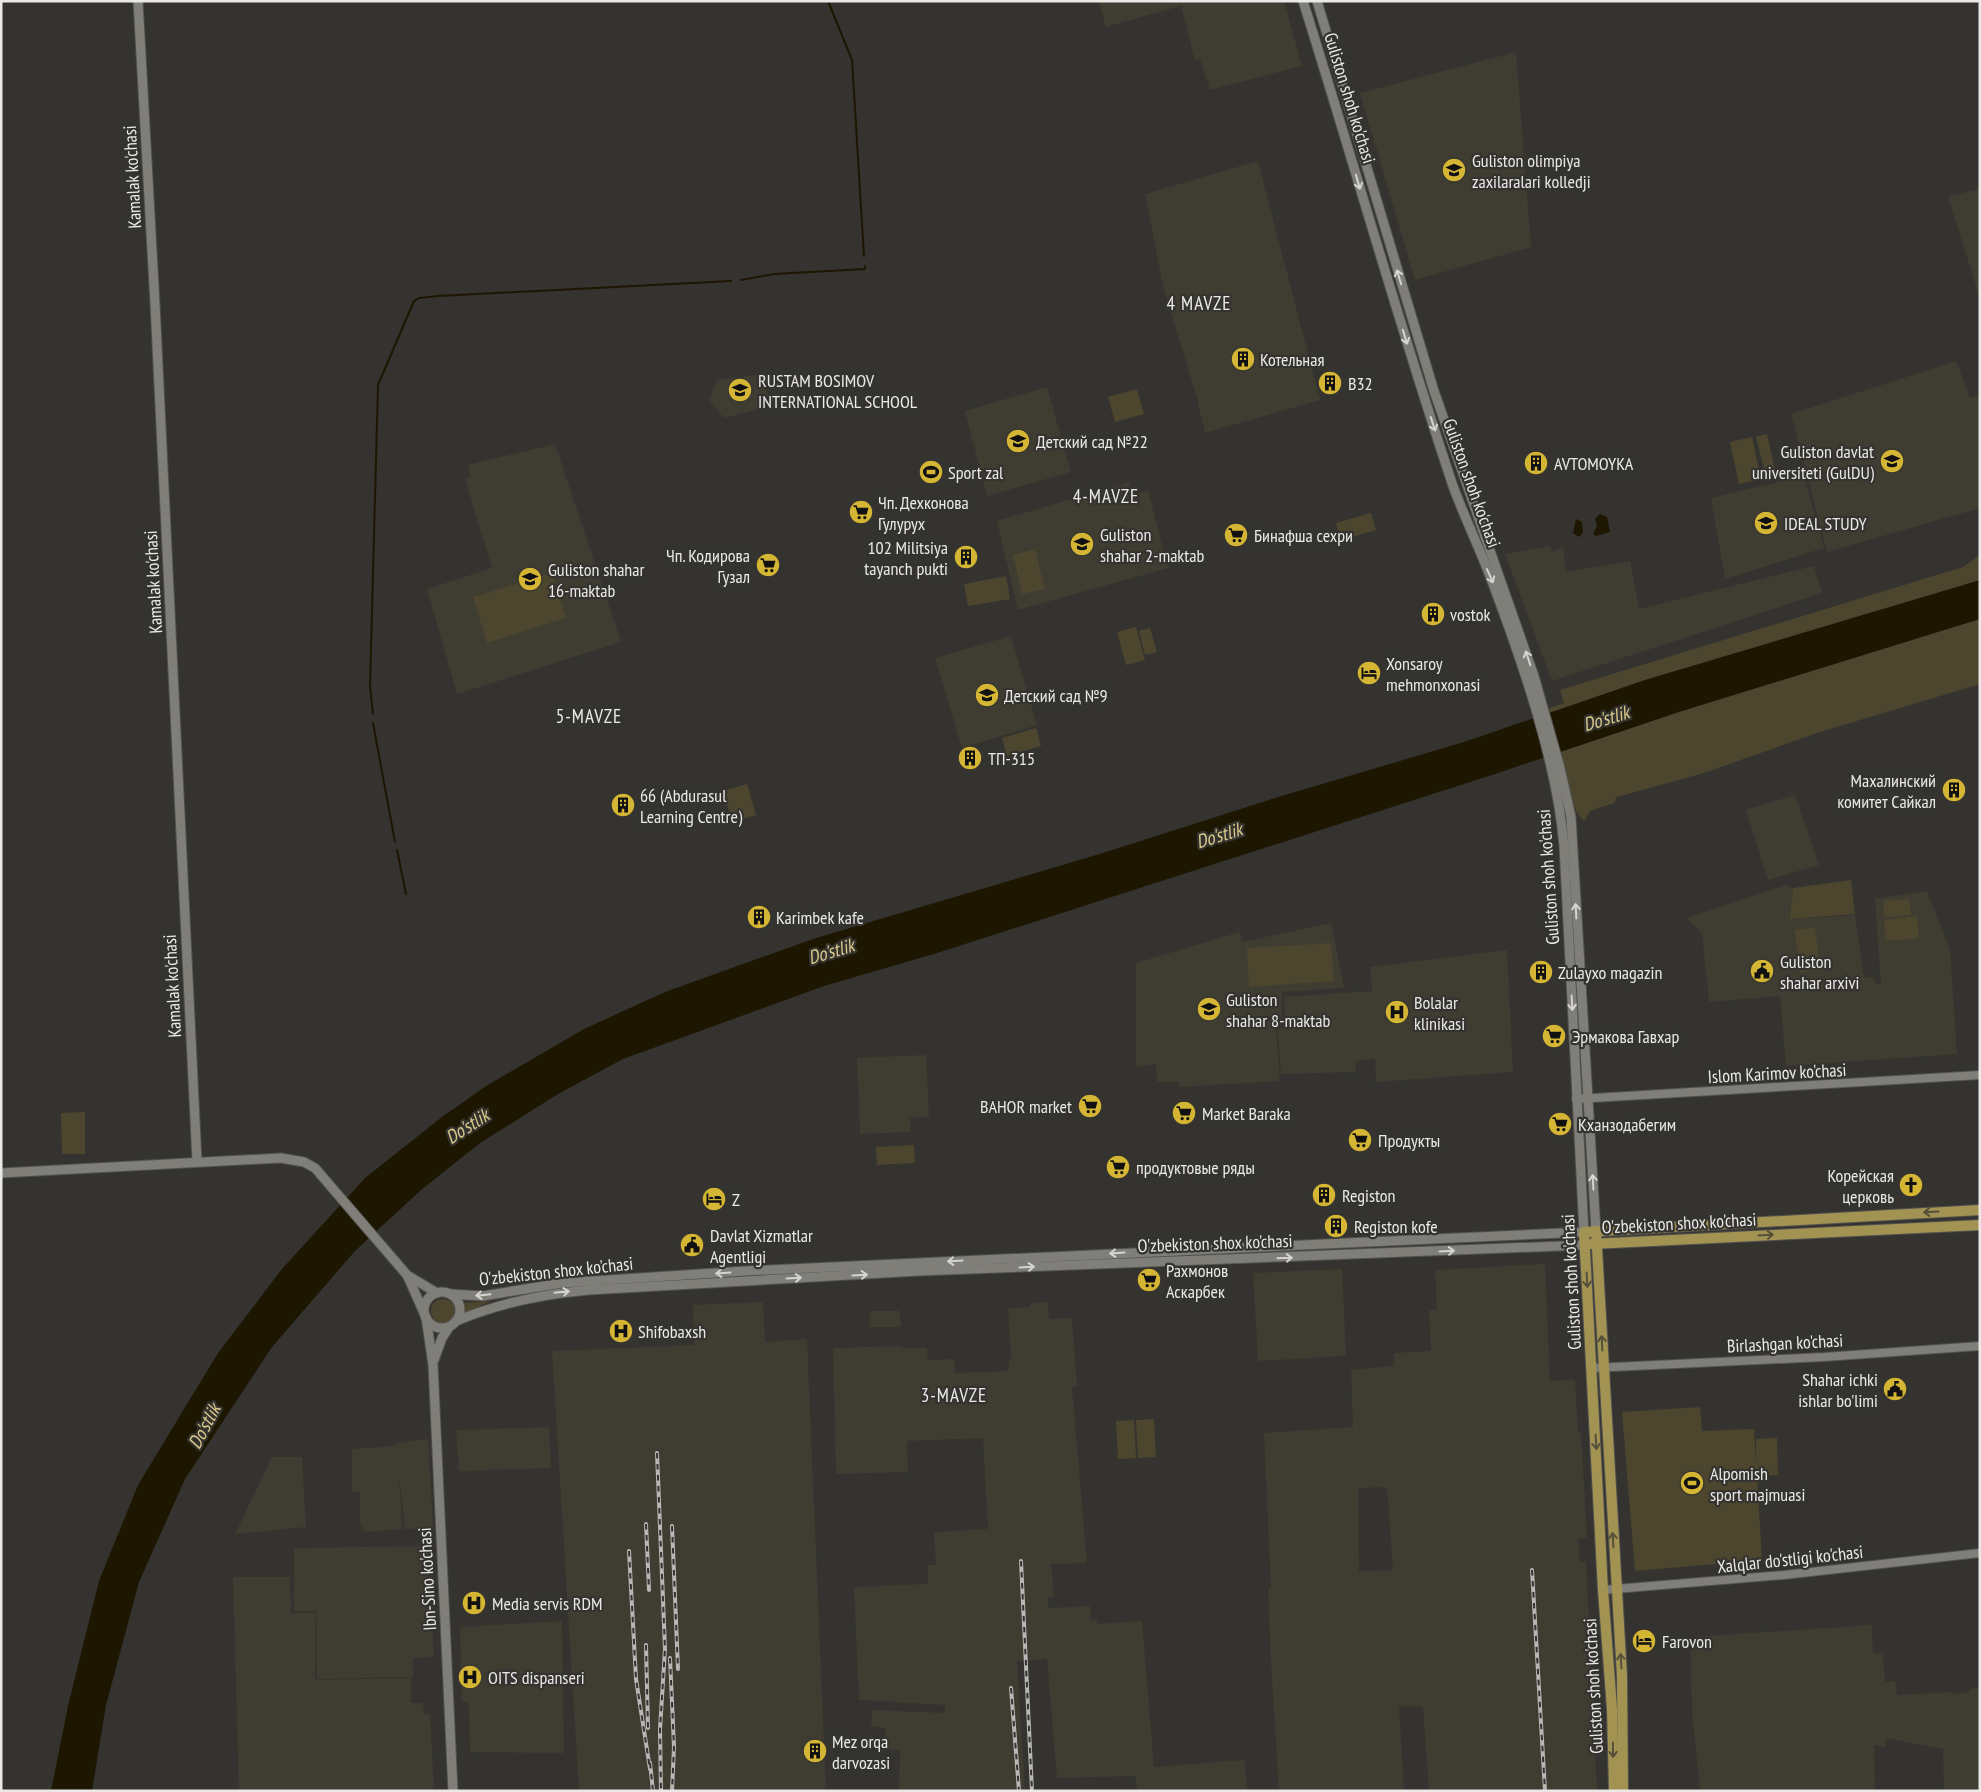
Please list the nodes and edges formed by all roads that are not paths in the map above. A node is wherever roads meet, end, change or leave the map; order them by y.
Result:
1 (138, 1) edge
2 (1303, 1) edge
3 (1317, 1) edge
4 (1538, 706) junction
5 (1556, 769) junction
6 (1980, 1075) edge
7 (1589, 1099) junction
8 (1576, 1100) junction
9 (197, 1161) junction
10 (1, 1173) edge
11 (1980, 1210) edge
12 (1980, 1224) edge
13 (1617, 1230) junction
14 (1596, 1231) junction
15 (1584, 1232) junction
16 (1562, 1233) junction
17 (1618, 1242) junction
18 (1597, 1244) junction
19 (1585, 1245) junction
20 (1562, 1246) junction
21 (406, 1275) junction
22 (437, 1293) junction
23 (450, 1294) junction
24 (425, 1316) junction
25 (453, 1324) junction
26 (1980, 1346) edge
27 (433, 1365) junction
28 (1604, 1367) junction
29 (1592, 1368) junction
30 (1980, 1553) edge
31 (1615, 1589) junction
32 (1602, 1590) junction
33 (453, 1791) edge
34 (1614, 1791) edge
35 (1623, 1791) edge

1 - 9 main road, Kamalak ko'chasi
2 -> 4 main road, Guliston shoh ko'chasi
4 -> 3 main road, Guliston shoh ko'chasi
4 - 5 main road, Guliston shoh ko'chasi
7 -> 5 main road, Guliston shoh ko'chasi
5 -> 8 main road, Guliston shoh ko'chasi
6 - 7 street, Islom Karimov ko'chasi
7 - 8 street, Islom Karimov ko'chasi
14 -> 7 main road, Guliston shoh ko'chasi
8 - 15 main road, Guliston shoh ko'chasi
9 - 10 main road
9 - 21 main road
11 -> 13 main road, O'zbekiston shox ko'chasi
17 -> 12 main road, O'zbekiston shox ko'chasi
13 - 14 main road, O'zbekiston shox ko'chasi
13 - 17 main road
14 - 15 main road, O'zbekiston shox ko'chasi
14 - 18 main road, Guliston shoh ko'chasi
15 - 16 main road, O'zbekiston shox ko'chasi
15 - 19 main road, Guliston shoh ko'chasi
16 - 20 main road
16 -> 23 main road, O'zbekiston shox ko'chasi
17 - 18 main road, O'zbekiston shox ko'chasi
18 - 19 main road, O'zbekiston shox ko'chasi
28 -> 18 main road, Guliston shoh ko'chasi
19 - 20 main road, O'zbekiston shox ko'chasi
19 -> 29 main road, Guliston shoh ko'chasi
25 -> 20 main road, O'zbekiston shox ko'chasi
21 - 22 main road
21 - 24 main road, Ibn-Sino ko'chasi
22 - 23 main road
22 - 24 main road
23 - 25 main road
24 - 25 main road
24 - 27 main road, Ibn-Sino ko'chasi
25 - 27 main road
26 - 28 street, Birlashgan ko'chasi
27 - 33 main road, Ibn-Sino ko'chasi
28 - 29 street, Birlashgan ko'chasi
31 -> 28 main road, Guliston shoh ko'chasi
29 -> 32 main road, Guliston shoh ko'chasi
30 - 31 street, Xalqlar do'stligi ko'chasi
31 - 32 street, Xalqlar do'stligi ko'chasi
35 -> 31 main road, Guliston shoh ko'chasi
32 -> 34 main road, Guliston shoh ko'chasi

